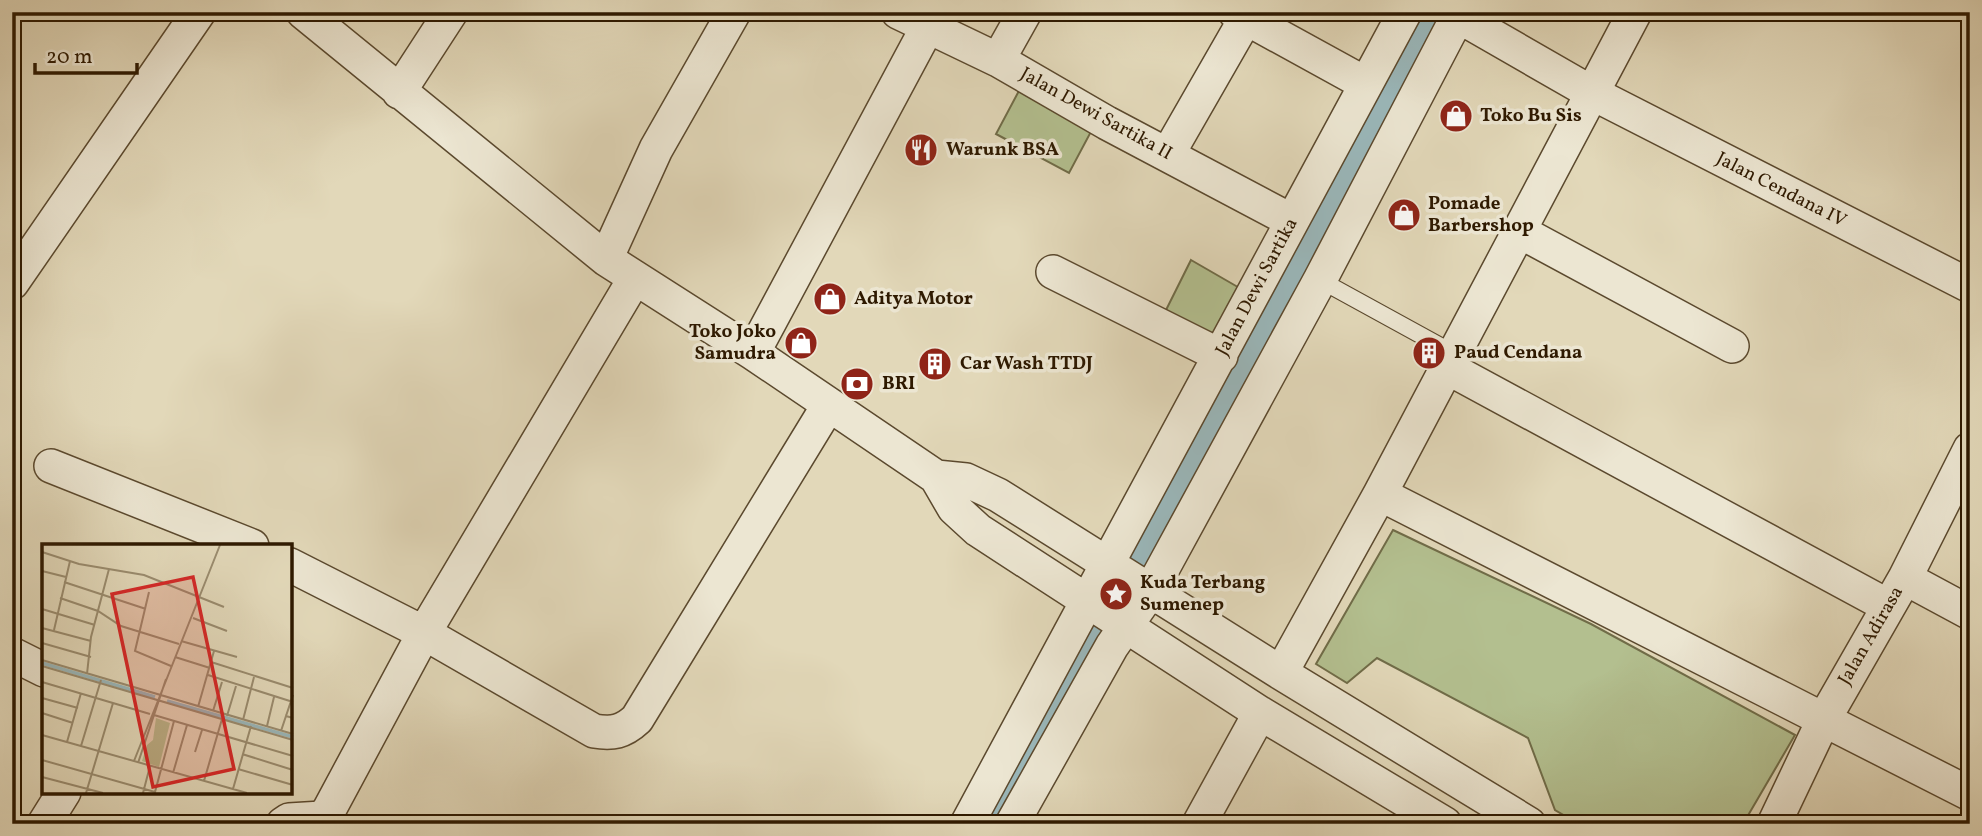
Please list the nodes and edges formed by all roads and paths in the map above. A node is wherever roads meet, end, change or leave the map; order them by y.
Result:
1 (199, 12) edge
2 (303, 12) edge
3 (451, 12) edge
4 (734, 12) edge
5 (898, 12) edge
6 (1025, 12) edge
7 (1405, 12) edge
8 (1635, 12) edge
9 (1459, 14) edge
10 (1240, 15) edge
11 (927, 27) junction
12 (999, 60) junction
13 (1366, 84) junction
14 (398, 92) junction
15 (1592, 93) junction
16 (1168, 154) junction
17 (1292, 220) junction
18 (1519, 231) junction
19 (606, 259) junction
20 (1053, 272) dead end
21 (635, 278) junction
22 (1321, 280) junction
23 (12, 283) edge
24 (1970, 286) edge
25 (1732, 346) dead end
26 (753, 353) junction
27 (1220, 356) junction
28 (1452, 361) junction
29 (828, 406) junction
30 (1970, 449) edge
31 (51, 466) dead end
32 (936, 477) junction
33 (1380, 495) junction
34 (208, 537) edge
35 (246, 544) edge
36 (1110, 563) junction
37 (292, 566) edge
38 (1905, 578) junction
39 (1151, 590) junction
40 (1088, 599) junction
41 (1888, 606) junction
42 (1970, 613) edge
43 (1125, 625) junction
44 (424, 634) junction
45 (12, 654) edge
46 (42, 669) edge
47 (1281, 673) junction
48 (1260, 713) junction
49 (1823, 721) junction
50 (63, 794) edge
51 (1970, 794) edge
52 (1776, 823) edge
53 (44, 824) edge
54 (283, 824) edge
55 (967, 824) edge
56 (1012, 824) edge
57 (1199, 824) edge
58 (1444, 824) edge
59 (1529, 824) edge

1 - 23 street
2 - 14 street
3 - 14 street
4 - 19 street
5 - 11 street, Jalan Dewi Sartika II
6 - 12 street
7 - 13 street, Jalan Dewi Sartika
8 - 15 street
9 - 15 street, Jalan Cendana IV
9 - 22 street
10 - 13 street
10 - 16 street
11 - 12 street, Jalan Dewi Sartika II
11 - 26 street
12 - 16 street, Jalan Dewi Sartika II
13 - 17 street, Jalan Dewi Sartika
14 - 19 street
15 - 18 street
15 - 24 street, Jalan Cendana IV
16 - 17 street, Jalan Dewi Sartika II
17 - 27 street, Jalan Dewi Sartika
18 - 25 street
18 - 28 street
19 - 21 street
20 - 27 street
21 - 26 street
21 - 44 street
22 - 28 lane
22 - 39 street
26 - 29 street
27 - 36 street, Jalan Dewi Sartika
28 - 33 street
28 - 41 street
29 - 32 street
29 - 44 street
30 - 38 street, Jalan Adirasa
31 - 34 street
32 - 36 street
32 - 40 street
33 - 47 street
33 - 49 street
34 - 35 street
36 - 39 street
36 - 40 street, Jalan Dewi Sartika
37 - 44 street
38 - 41 street, Jalan Adirasa
38 - 42 street
39 - 43 street
39 - 47 street
40 - 43 street
40 - 55 street, Jalan Dewi Sartika
41 - 49 street, Jalan Adirasa
43 - 48 street
43 - 56 street
44 - 54 street
45 - 46 street
47 - 59 street
48 - 57 street
48 - 58 street
49 - 51 street
49 - 52 street, Jalan Adirasa
50 - 53 street

